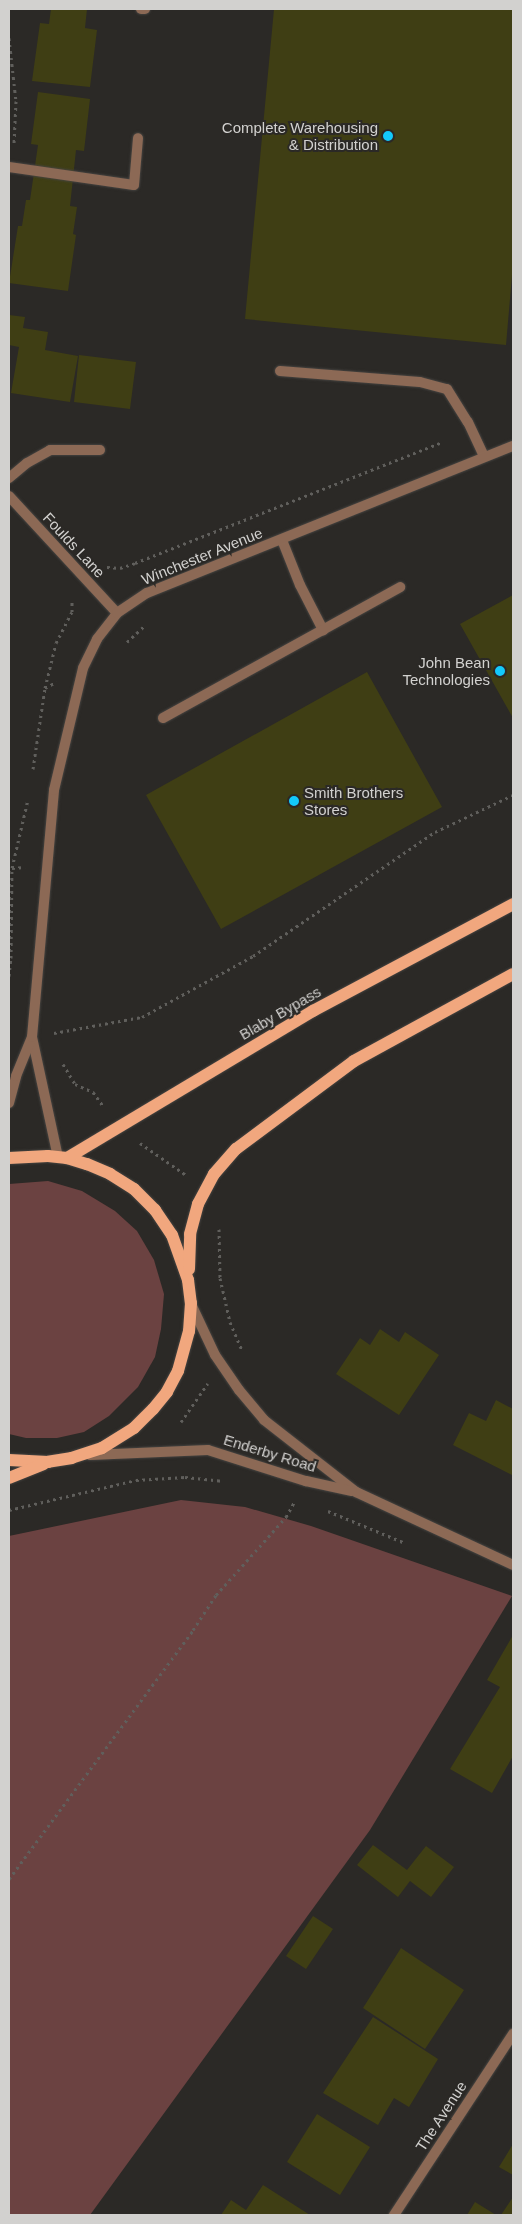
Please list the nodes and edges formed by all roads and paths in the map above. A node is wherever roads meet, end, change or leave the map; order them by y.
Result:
1 (141, 9) edge
2 (145, 9) edge
3 (9, 38) edge
4 (138, 138) dead end
5 (14, 147) dead end
6 (9, 167) edge
7 (280, 371) dead end
8 (442, 442) dead end
9 (513, 446) edge
10 (100, 450) dead end
11 (484, 457) junction
12 (9, 478) edge
13 (9, 496) edge
14 (282, 540) junction
15 (98, 563) dead end
16 (400, 586) dead end
17 (72, 594) dead end
18 (117, 613) junction
19 (147, 624) dead end
20 (324, 630) junction
21 (121, 650) dead end
22 (45, 688) dead end
23 (163, 718) dead end
24 (513, 795) edge
25 (513, 904) edge
26 (513, 974) edge
27 (56, 1033) junction
28 (32, 1037) junction
29 (57, 1042) dead end
30 (60, 1060) dead end
31 (93, 1092) dead end
32 (9, 1104) edge
33 (134, 1139) dead end
34 (9, 1158) edge
35 (62, 1158) junction
36 (186, 1175) dead end
37 (218, 1226) dead end
38 (188, 1280) junction
39 (191, 1303) junction
40 (244, 1355) dead end
41 (208, 1382) dead end
42 (181, 1422) dead end
43 (85, 1455) junction
44 (9, 1460) edge
45 (48, 1462) junction
46 (9, 1478) edge
47 (231, 1482) dead end
48 (356, 1492) junction
49 (287, 1495) dead end
50 (323, 1509) dead end
51 (9, 1510) edge
52 (410, 1545) dead end
53 (513, 1565) edge
54 (9, 1879) edge
55 (513, 2034) edge
56 (394, 2215) edge

1 - 2 street
3 - 5 path
4 - 6 street
7 - 11 street
8 - 15 path
9 - 11 street, Winchester Avenue
10 - 12 street
11 - 14 street, Winchester Avenue
13 - 18 street, Foulds Lane
14 - 18 street, Winchester Avenue
14 - 20 street
16 - 20 street
17 - 22 path
18 - 28 street, Winchester Avenue
19 - 21 path
20 - 23 street
24 - 27 path
25 - 35 main road, Blaby Bypass
26 - 38 main road
27 - 28 path
27 - 29 path
28 - 32 street, Winchester Avenue
28 - 35 street, Winchester Avenue
30 - 31 path
33 - 36 path
34 - 35 main road
35 - 38 main road
37 - 40 path
38 - 39 main road
39 - 43 main road
39 - 48 street, Enderby Road
41 - 42 path
43 - 45 main road
43 - 48 street, Enderby Road
44 - 45 main road
45 - 46 main road
47 - 51 path
48 - 53 street, Enderby Road
49 - 54 path
50 - 52 path
55 - 56 street, The Avenue

